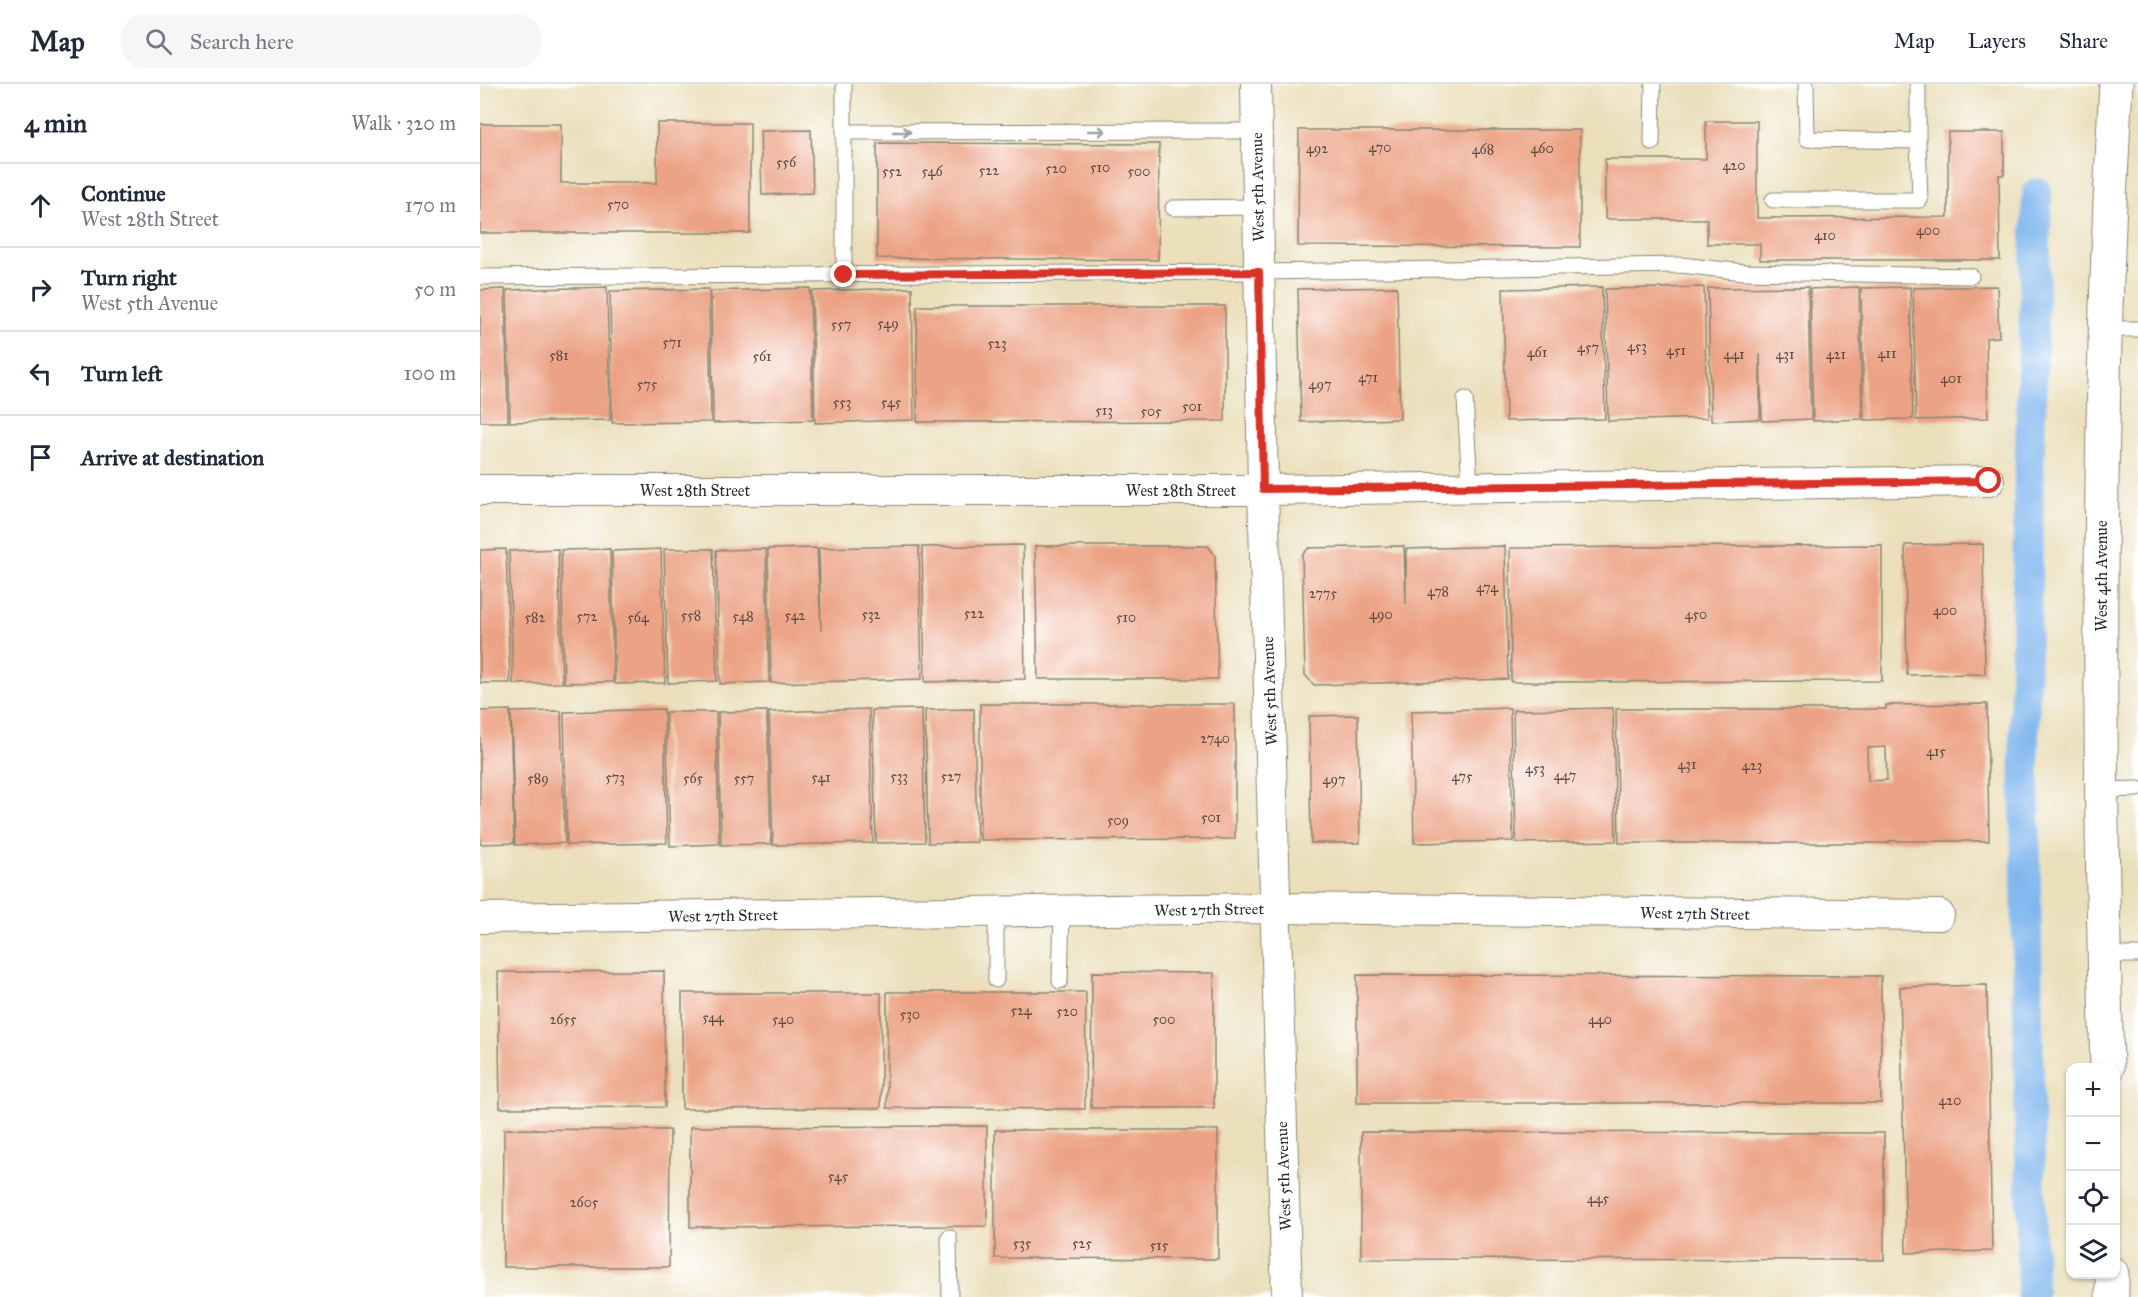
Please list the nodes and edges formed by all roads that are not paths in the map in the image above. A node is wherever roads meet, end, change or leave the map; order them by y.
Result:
1 (844, 84) edge
2 (1256, 84) edge
3 (1653, 84) edge
4 (1806, 84) edge
5 (1918, 84) edge
6 (2116, 84) edge
7 (1257, 131) junction
8 (844, 132) junction
9 (1918, 141) junction
10 (1652, 144) dead end
11 (1773, 200) dead end
12 (1258, 207) junction
13 (1173, 208) dead end
14 (1259, 272) junction
15 (844, 275) junction
16 (480, 276) edge
17 (1971, 276) dead end
18 (2122, 329) edge
19 (1465, 399) dead end
20 (1989, 481) dead end
21 (1470, 487) junction
22 (480, 489) edge
23 (1263, 489) junction
24 (2138, 789) edge
25 (2102, 790) junction
26 (1276, 908) junction
27 (1062, 911) junction
28 (996, 912) junction
29 (1939, 915) dead end
30 (480, 918) edge
31 (2104, 955) junction
32 (2138, 955) edge
33 (996, 980) dead end
34 (1060, 981) dead end
35 (2107, 1063) edge
36 (949, 1237) dead end
37 (2112, 1279) edge
38 (950, 1297) edge
39 (1287, 1297) edge
40 (2112, 1297) edge

1 - 8 lane
2 - 7 street, West 5th Avenue
3 - 10 lane
4 - 9 lane
5 - 9 lane
6 - 18 main road, West 4th Avenue
8 -> 7 lane
7 - 12 street, West 5th Avenue
8 - 15 lane
9 - 11 lane
12 - 13 lane
12 - 14 street, West 5th Avenue
14 - 15 lane
14 - 17 lane
14 - 23 street, West 5th Avenue
15 - 16 lane
18 - 25 main road, West 4th Avenue
19 - 21 lane
20 - 21 street, West 28th Street
21 - 23 street, West 28th Street
22 - 23 street, West 28th Street
23 - 26 street, West 5th Avenue
24 - 25 lane
25 - 31 main road, West 4th Avenue
26 - 27 street, West 27th Street
26 - 29 street, West 27th Street
26 - 39 street, West 5th Avenue
27 - 28 street, West 27th Street
27 - 34 lane
28 - 30 street, West 27th Street
28 - 33 lane
31 - 32 lane
31 - 35 main road, West 4th Avenue
36 - 38 lane
37 - 40 main road

